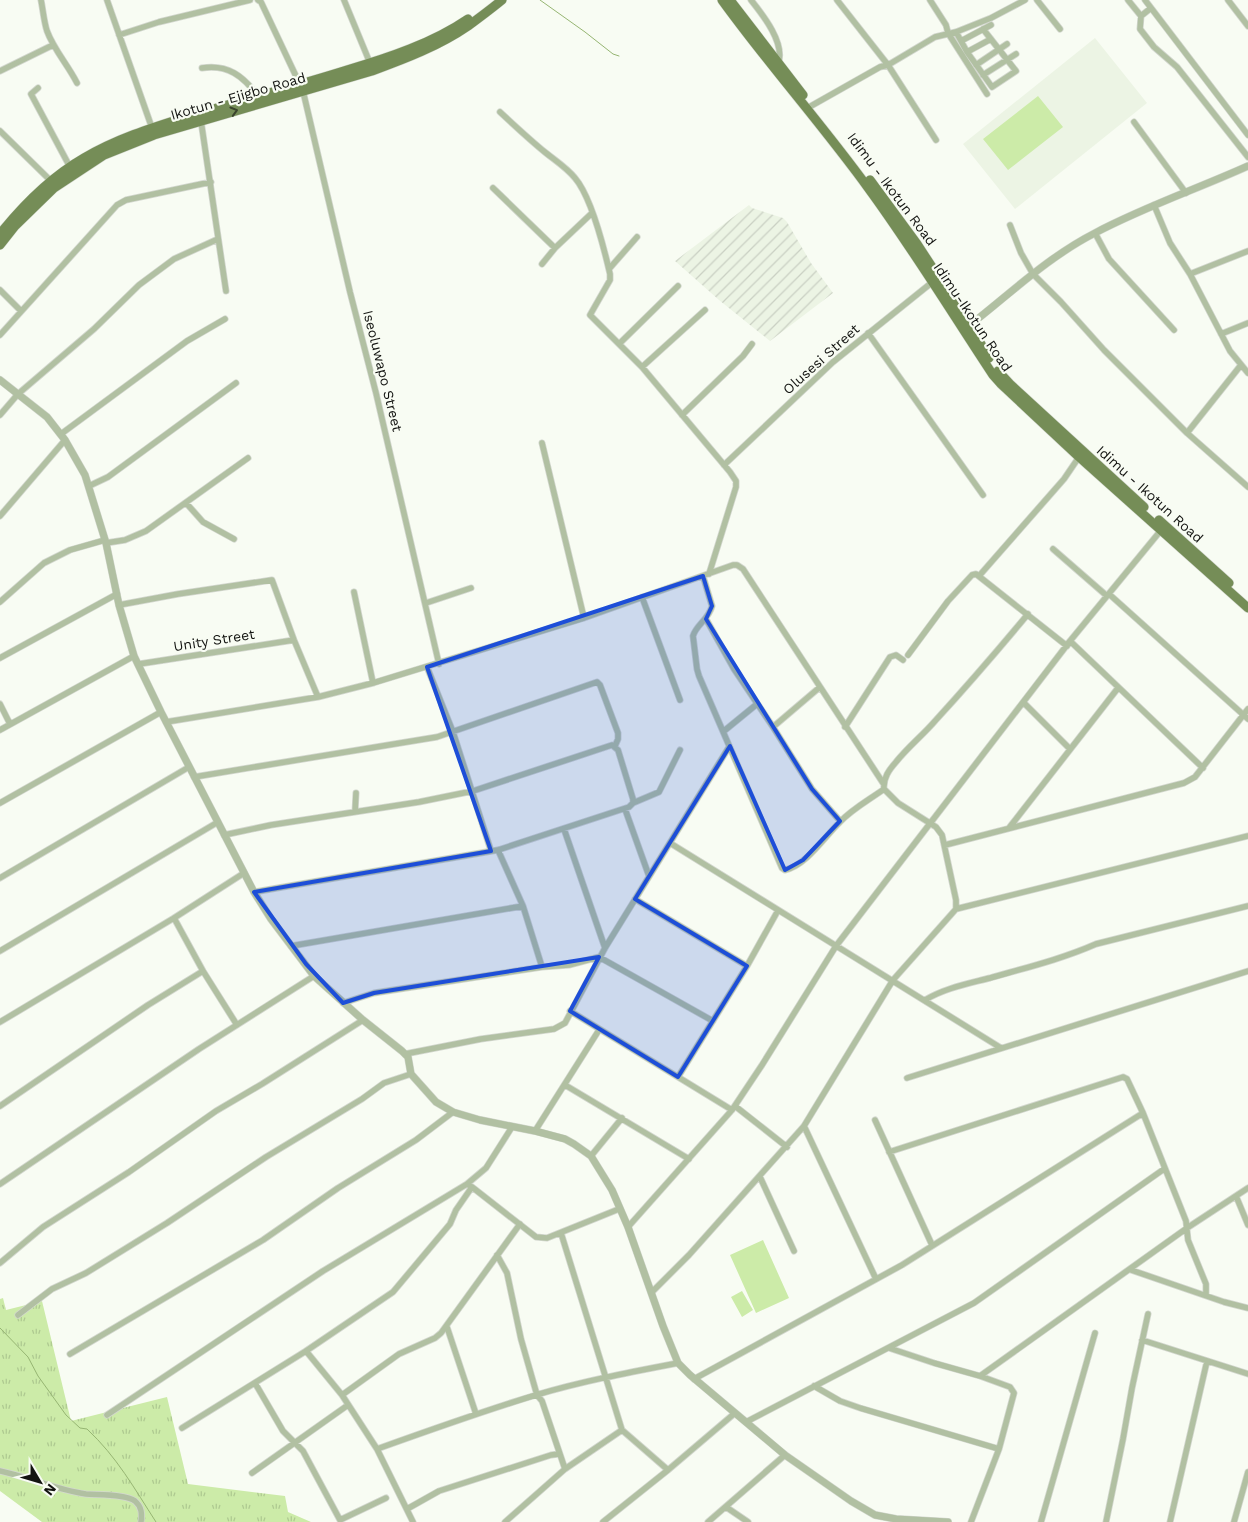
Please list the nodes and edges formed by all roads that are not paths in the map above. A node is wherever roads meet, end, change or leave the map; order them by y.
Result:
1 (41, 0) edge
2 (107, 0) edge
3 (250, 0) edge
4 (258, 0) edge
5 (345, 0) edge
6 (492, 0) edge
7 (502, 0) edge
8 (722, 0) edge
9 (730, 0) edge
10 (751, 0) edge
11 (837, 0) edge
12 (930, 0) edge
13 (1025, 0) edge
14 (1037, 0) edge
15 (1128, 0) edge
16 (1145, 0) edge
17 (1228, 0) edge
18 (1151, 8) junction
19 (1141, 16) junction
20 (991, 25) dead end
21 (1248, 26) edge
22 (984, 29) junction
23 (1060, 29) dead end
24 (956, 32) junction
25 (948, 33) junction
26 (119, 35) junction
27 (991, 38) junction
28 (961, 40) junction
29 (1007, 44) dead end
30 (53, 45) junction
31 (998, 49) junction
32 (967, 52) junction
33 (1016, 54) dead end
34 (1007, 60) junction
35 (388, 61) junction
36 (370, 64) junction
37 (778, 64) junction
38 (976, 64) junction
39 (888, 65) junction
40 (202, 68) dead end
41 (0, 71) edge
42 (983, 75) junction
43 (78, 83) dead end
44 (38, 88) dead end
45 (301, 88) junction
46 (987, 94) dead end
47 (258, 96) junction
48 (811, 106) junction
49 (500, 112) dead end
50 (201, 121) junction
51 (819, 121) junction
52 (1134, 122) dead end
53 (152, 128) junction
54 (0, 131) edge
55 (1248, 135) edge
56 (936, 140) dead end
57 (1248, 157) edge
58 (1248, 166) edge
59 (70, 167) junction
60 (51, 181) junction
61 (211, 182) junction
62 (493, 188) dead end
63 (1186, 193) junction
64 (1154, 205) junction
65 (592, 213) junction
66 (1010, 225) dead end
67 (1095, 233) junction
68 (0, 234) edge
69 (637, 237) dead end
70 (218, 239) junction
71 (0, 245) edge
72 (555, 248) junction
73 (1248, 251) edge
74 (542, 264) dead end
75 (609, 269) junction
76 (1033, 274) junction
77 (1190, 274) junction
78 (936, 280) junction
79 (678, 286) dead end
80 (0, 290) edge
81 (226, 291) dead end
82 (705, 310) dead end
83 (21, 311) junction
84 (225, 319) dead end
85 (1248, 323) edge
86 (970, 325) junction
87 (1174, 330) dead end
88 (868, 333) junction
89 (0, 334) edge
90 (1221, 334) junction
91 (619, 344) junction
92 (752, 344) dead end
93 (1241, 365) junction
94 (642, 367) junction
95 (1248, 373) edge
96 (0, 380) edge
97 (236, 383) dead end
98 (18, 394) junction
99 (0, 415) edge
100 (682, 415) junction
101 (1187, 433) junction
102 (63, 437) junction
103 (542, 443) dead end
104 (1079, 457) junction
105 (248, 458) dead end
106 (724, 465) junction
107 (89, 486) junction
108 (1248, 487) edge
109 (983, 495) dead end
110 (187, 504) junction
111 (0, 516) edge
112 (1163, 528) junction
113 (234, 539) dead end
114 (106, 542) junction
115 (1052, 549) dead end
116 (706, 576) junction
117 (979, 576) junction
118 (471, 588) dead end
119 (354, 592) dead end
120 (117, 594) junction
121 (1108, 595) junction
122 (642, 597) junction
123 (1248, 600) edge
124 (0, 602) edge
125 (426, 603) junction
126 (119, 605) junction
127 (1248, 608) edge
128 (1028, 614) junction
129 (584, 618) junction
130 (706, 619) junction
131 (294, 640) junction
132 (1068, 644) junction
133 (134, 656) junction
134 (908, 656) dead end
135 (0, 658) edge
136 (903, 660) dead end
137 (139, 664) junction
138 (439, 664) junction
139 (427, 667) junction
140 (373, 683) junction
141 (820, 687) junction
142 (1118, 688) junction
143 (318, 697) junction
144 (680, 700) dead end
145 (1024, 703) junction
146 (0, 704) edge
147 (757, 704) junction
148 (1248, 709) edge
149 (160, 712) junction
150 (1246, 717) edge
151 (166, 722) junction
152 (10, 724) junction
153 (773, 727) junction
154 (845, 727) junction
155 (0, 730) edge
156 (453, 732) junction
157 (724, 732) junction
158 (615, 746) junction
159 (729, 747) junction
160 (1070, 749) junction
161 (680, 750) dead end
162 (189, 767) junction
163 (1203, 768) junction
164 (194, 776) junction
165 (883, 786) junction
166 (472, 791) junction
167 (356, 793) dead end
168 (0, 803) edge
169 (633, 804) junction
170 (625, 809) junction
171 (355, 812) junction
172 (840, 821) junction
173 (218, 822) junction
174 (931, 823) junction
175 (1008, 828) junction
176 (564, 830) junction
177 (224, 835) junction
178 (1248, 836) edge
179 (670, 843) junction
180 (945, 845) junction
181 (498, 850) junction
182 (491, 851) junction
183 (244, 873) junction
184 (649, 876) junction
185 (0, 878) edge
186 (254, 892) junction
187 (635, 899) junction
188 (523, 906) junction
189 (1248, 906) edge
190 (956, 909) junction
191 (776, 914) dead end
192 (174, 918) junction
193 (290, 946) junction
194 (836, 946) junction
195 (605, 948) junction
196 (0, 950) edge
197 (599, 957) junction
198 (747, 966) junction
199 (542, 967) junction
200 (549, 967) junction
201 (203, 971) junction
202 (1248, 971) edge
203 (548, 974) dead end
204 (314, 976) junction
205 (893, 980) junction
206 (925, 1000) junction
207 (343, 1003) junction
208 (570, 1012) junction
209 (363, 1020) junction
210 (713, 1021) junction
211 (0, 1022) edge
212 (237, 1025) junction
213 (599, 1030) junction
214 (1000, 1048) junction
215 (405, 1054) junction
216 (411, 1074) junction
217 (678, 1076) junction
218 (907, 1078) dead end
219 (565, 1085) junction
220 (0, 1106) edge
221 (733, 1108) junction
222 (453, 1112) junction
223 (1143, 1113) junction
224 (622, 1118) junction
225 (874, 1120) dead end
226 (804, 1126) junction
227 (512, 1127) junction
228 (535, 1131) junction
229 (786, 1146) junction
230 (889, 1152) junction
231 (591, 1156) junction
232 (689, 1158) junction
233 (1164, 1169) junction
234 (760, 1177) junction
235 (0, 1184) edge
236 (470, 1186) junction
237 (1248, 1188) edge
238 (1236, 1196) junction
239 (619, 1209) junction
240 (520, 1224) junction
241 (1248, 1225) edge
242 (628, 1227) junction
243 (1188, 1228) junction
244 (561, 1233) junction
245 (932, 1245) junction
246 (794, 1251) dead end
247 (497, 1255) junction
248 (0, 1262) edge
249 (1131, 1270) junction
250 (876, 1279) junction
251 (652, 1292) junction
252 (1206, 1295) junction
253 (1248, 1308) edge
254 (18, 1314) dead end
255 (1148, 1314) dead end
256 (447, 1327) junction
257 (1095, 1333) dead end
258 (1142, 1340) junction
259 (889, 1348) junction
260 (306, 1351) junction
261 (70, 1354) dead end
262 (1207, 1361) junction
263 (678, 1363) junction
264 (1248, 1374) edge
265 (980, 1376) junction
266 (606, 1377) junction
267 (694, 1379) junction
268 (255, 1383) junction
269 (814, 1386) junction
270 (342, 1395) junction
271 (537, 1395) junction
272 (348, 1405) junction
273 (735, 1413) junction
274 (476, 1414) junction
275 (107, 1416) dead end
276 (746, 1422) junction
277 (182, 1428) dead end
278 (622, 1430) junction
279 (296, 1442) junction
280 (378, 1449) junction
281 (999, 1449) junction
282 (558, 1451) junction
283 (786, 1455) junction
284 (564, 1469) junction
285 (668, 1470) junction
286 (0, 1471) edge
287 (1248, 1472) edge
288 (252, 1473) dead end
289 (386, 1498) dead end
290 (726, 1507) junction
291 (407, 1509) junction
292 (873, 1519) edge
293 (340, 1521) edge
294 (141, 1522) edge
295 (412, 1522) edge
296 (505, 1522) edge
297 (603, 1522) edge
298 (708, 1522) edge
299 (748, 1522) edge
300 (925, 1522) edge
301 (948, 1522) edge
302 (970, 1522) edge
303 (1041, 1522) edge
304 (1106, 1522) edge
305 (1170, 1522) edge
306 (1234, 1522) edge

1 - 30 street
2 - 26 street
3 - 26 street
4 - 45 street, Iseoluwapo Street
5 - 36 street
6 - 35 main road, Ikotun - Ejigbo Road
7 - 35 main road, Ikotun - Ejigbo Road
8 - 51 main road, Idimu-Ikotun Road
9 - 37 main road
10 - 37 street
11 - 39 street
12 - 25 street
13 - 24 street
14 - 23 street
15 - 19 street
16 - 18 street
17 - 21 street
18 - 19 street
18 - 55 street
19 - 57 street
20 - 22 street
22 - 27 street
22 - 28 street
24 - 25 street
24 - 28 street
25 - 39 street
25 - 46 street
26 - 53 street
27 - 31 street
27 - 32 street
28 - 32 street
29 - 31 street
30 - 41 street
30 - 43 street
31 - 34 street
31 - 38 street
32 - 38 street
33 - 34 street
34 - 42 street
34 - 42 street
35 - 36 main road, Ikotun - Ejigbo Road
35 - 45 main road, Ikotun - Ejigbo Road
36 - 45 main road, Ikotun - Ejigbo Road
37 - 48 main road
38 - 42 street
39 - 48 street
39 - 56 street
40 - 47 street
44 - 59 street
45 - 47 main road, Ikotun - Ejigbo Road
50 -> 45 main road, Ikotun - Ejigbo Road
45 - 125 street, Iseoluwapo Street
47 - 53 main road, Ikotun - Ejigbo Road
48 - 51 main road
49 - 65 street
50 - 61 street
50 - 71 main road, Ikotun - Ejigbo Road
51 - 78 main road, Idimu-Ikotun Road
52 - 63 street
53 - 59 main road, Ikotun - Ejigbo Road
54 - 60 street
58 - 63 street
59 - 60 main road, Ikotun - Ejigbo Road
60 - 68 main road, Ikotun - Ejigbo Road
61 - 70 street
61 - 83 street
62 - 72 street
63 - 64 street
64 - 67 street
64 - 77 street
65 - 72 street
65 - 75 street
66 - 76 street
67 - 76 street
67 - 87 street
69 - 75 street
70 - 81 street
70 - 98 street
72 - 74 street
73 - 77 street
75 - 91 street
76 - 86 street
76 - 101 street
77 - 90 street
78 - 86 main road, Idimu - Ikotun Road
78 - 88 street, Olusesi Street
78 - 104 main road, Idimu-Ikotun Road
79 - 91 street
80 - 83 street
82 - 94 street
83 - 89 street
84 - 102 street
85 - 90 street
86 - 112 main road, Idimu - Ikotun Road
88 - 106 street, Olusesi Street
88 - 109 street
90 - 93 street
91 - 94 street
92 - 100 street
93 - 95 street
93 - 101 street
94 - 100 street
96 - 98 street
97 - 107 street
98 - 99 street
98 - 102 street
100 - 106 street
101 - 108 street
102 - 107 street
102 - 111 street
103 - 129 street
104 - 112 main road, Idimu-Ikotun Road
104 - 117 street
105 - 110 street
106 - 116 street
107 - 114 street
110 - 113 street
110 - 114 street
112 - 121 street
112 - 123 main road, Idimu - Ikotun Road
112 - 127 main road, Idimu-Ikotun Road
114 - 120 street
114 - 124 street
115 - 121 street
116 - 122 street
116 - 130 street
116 - 141 street
117 - 128 street
117 - 134 street
118 - 125 street
119 - 140 street
120 - 126 street
120 - 135 street
121 - 132 street
121 - 150 street
122 - 129 street
122 - 144 street
125 - 138 street, Iseoluwapo Street
126 - 131 street
126 - 133 street
128 - 132 street
128 - 165 street
129 - 138 street
130 - 147 street
130 - 157 street
131 - 137 street, Unity Street
131 - 143 street
132 - 142 street
132 - 145 street
133 - 137 street
133 - 152 street
136 - 154 street
137 - 149 street
138 - 139 street
139 - 140 street
139 - 156 street
140 - 143 street
141 - 153 street
141 - 154 street
142 - 160 street
142 - 163 street
143 - 151 street
145 - 160 street
145 - 174 street
146 - 152 street
147 - 153 street
147 - 157 street
148 - 150 street
149 - 151 street
149 - 168 street
150 - 163 street
151 - 162 street
152 - 155 street
153 - 172 street
154 - 165 street
156 - 158 street
156 - 164 street
156 - 166 street
157 - 159 street
158 - 166 street
158 - 169 street
159 - 172 street
159 - 179 street
160 - 175 street
161 - 169 street
162 - 164 street
162 - 185 street
163 - 175 street
164 - 173 street
165 - 172 street
165 - 174 street
166 - 171 street
166 - 182 street
167 - 171 street
169 - 170 street
170 - 176 street
170 - 184 street
171 - 177 street
173 - 177 street
173 - 196 street
174 - 180 street
174 - 194 street
175 - 180 street
176 - 181 street
176 - 195 street
177 - 183 street
178 - 190 street
179 - 184 street
179 - 194 street
180 - 190 street
181 - 182 street
181 - 188 street
182 - 186 street
183 - 186 street
183 - 192 street
184 - 187 street
186 - 193 street
187 - 195 street
187 - 198 street
188 - 193 street
188 - 199 street
189 - 206 street
190 - 205 street
191 - 198 street
192 - 201 street
192 - 211 street
193 - 204 street
194 - 205 street
194 - 221 street
195 - 197 street
197 - 200 street
197 - 208 street
197 - 210 street
198 - 210 street
199 - 200 street
199 - 207 street
200 - 203 street
201 - 212 street
201 - 220 street
202 - 214 street
204 - 207 street
204 - 212 street
205 - 206 street
205 - 226 street
206 - 214 street
207 - 209 street
208 - 213 street
208 - 215 street
209 - 215 street
209 - 248 street
210 - 217 street
212 - 235 street
213 - 217 street
213 - 219 street
214 - 218 street
215 - 216 street
216 - 222 street
216 - 254 street
217 - 221 street
219 - 224 street
219 - 228 street
221 - 229 street
221 - 232 street
222 - 227 street
222 - 261 street
223 - 230 street
223 - 233 street
223 - 245 street
224 - 231 street
224 - 232 street
225 - 230 street
226 - 229 street
226 - 250 street
227 - 228 street
227 - 236 street
228 - 231 street
229 - 234 street
230 - 245 street
231 - 239 street
232 - 242 street
233 - 243 street
233 - 259 street
234 - 246 street
234 - 251 street
236 - 240 street
236 - 260 street
236 - 275 street
237 - 238 street
238 - 241 street
238 - 243 street
239 - 242 street
239 - 244 street
240 - 244 street
240 - 247 street
242 - 251 street
243 - 249 street
243 - 252 street
244 - 266 street
245 - 250 street
247 - 256 street
247 - 271 street
249 - 252 street
249 - 265 street
250 - 267 street
251 - 263 street
252 - 253 street
255 - 258 street
256 - 270 street
256 - 274 street
257 - 303 street
258 - 262 street
258 - 304 street
259 - 265 street
259 - 269 street
260 - 268 street
260 - 270 street
262 - 264 street
262 - 305 street
263 - 266 street
263 - 267 street
265 - 281 street
266 - 271 street
266 - 278 street
267 - 273 street
268 - 277 street
268 - 279 street
269 - 276 street
269 - 281 street
270 - 272 street
271 - 274 street
271 - 282 street
272 - 279 street
272 - 280 street
273 - 276 street
273 - 285 street
274 - 280 street
276 - 283 street
278 - 284 street
278 - 285 street
279 - 288 street
279 - 293 street
280 - 291 street
281 - 302 street
282 - 284 street
282 - 291 street
283 - 290 street
283 - 292 street
284 - 296 street
285 - 297 street
286 - 294 street
287 - 306 street
289 - 293 street
290 - 298 street
290 - 299 street
291 - 295 street
292 - 300 street
300 - 301 street

